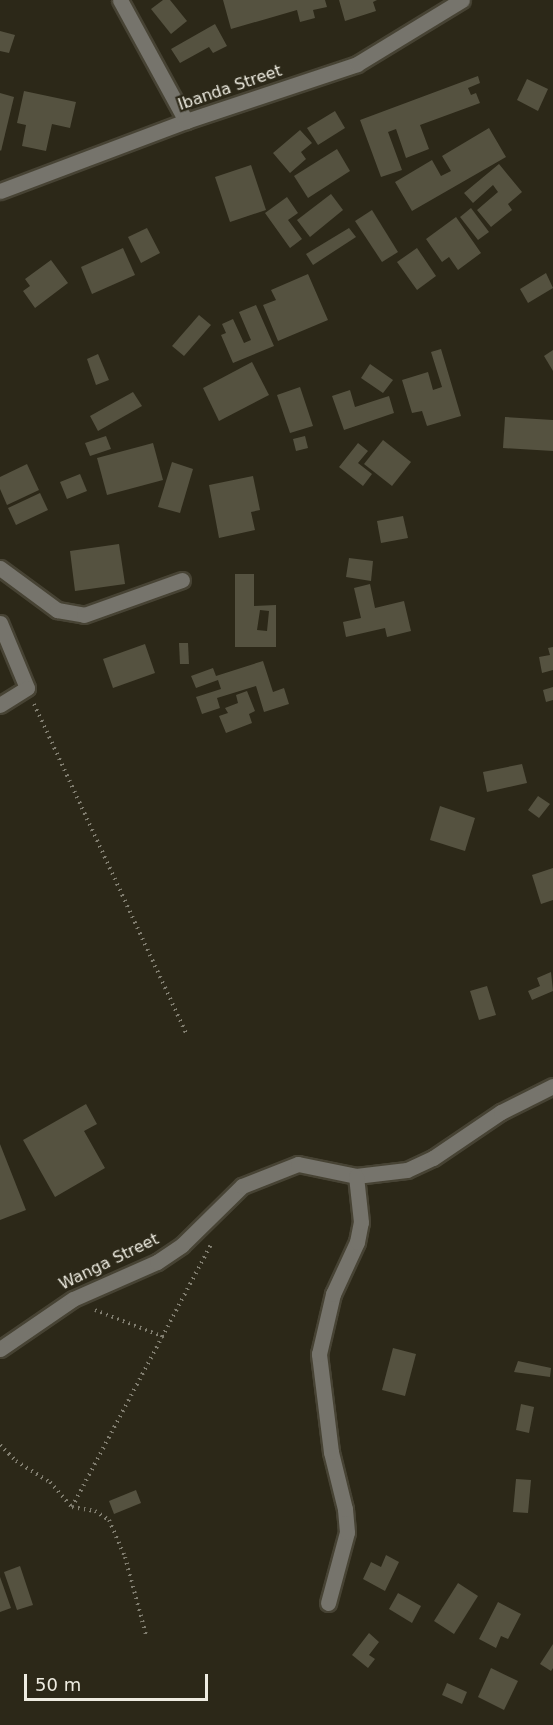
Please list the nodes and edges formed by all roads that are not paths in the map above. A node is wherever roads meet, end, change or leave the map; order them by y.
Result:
1 (120, 0) edge
2 (462, 0) edge
3 (186, 121) junction
4 (0, 191) edge
5 (0, 568) edge
6 (183, 580) dead end
7 (0, 623) edge
8 (0, 705) edge
9 (553, 1086) edge
10 (356, 1176) junction
11 (0, 1349) edge
12 (328, 1603) dead end

1 - 3 street
2 - 3 street, Ibanda Street
3 - 4 street, Ibanda Street
5 - 6 street
7 - 8 street
9 - 10 street, Wanga Street
10 - 11 street, Wanga Street
10 - 12 street

